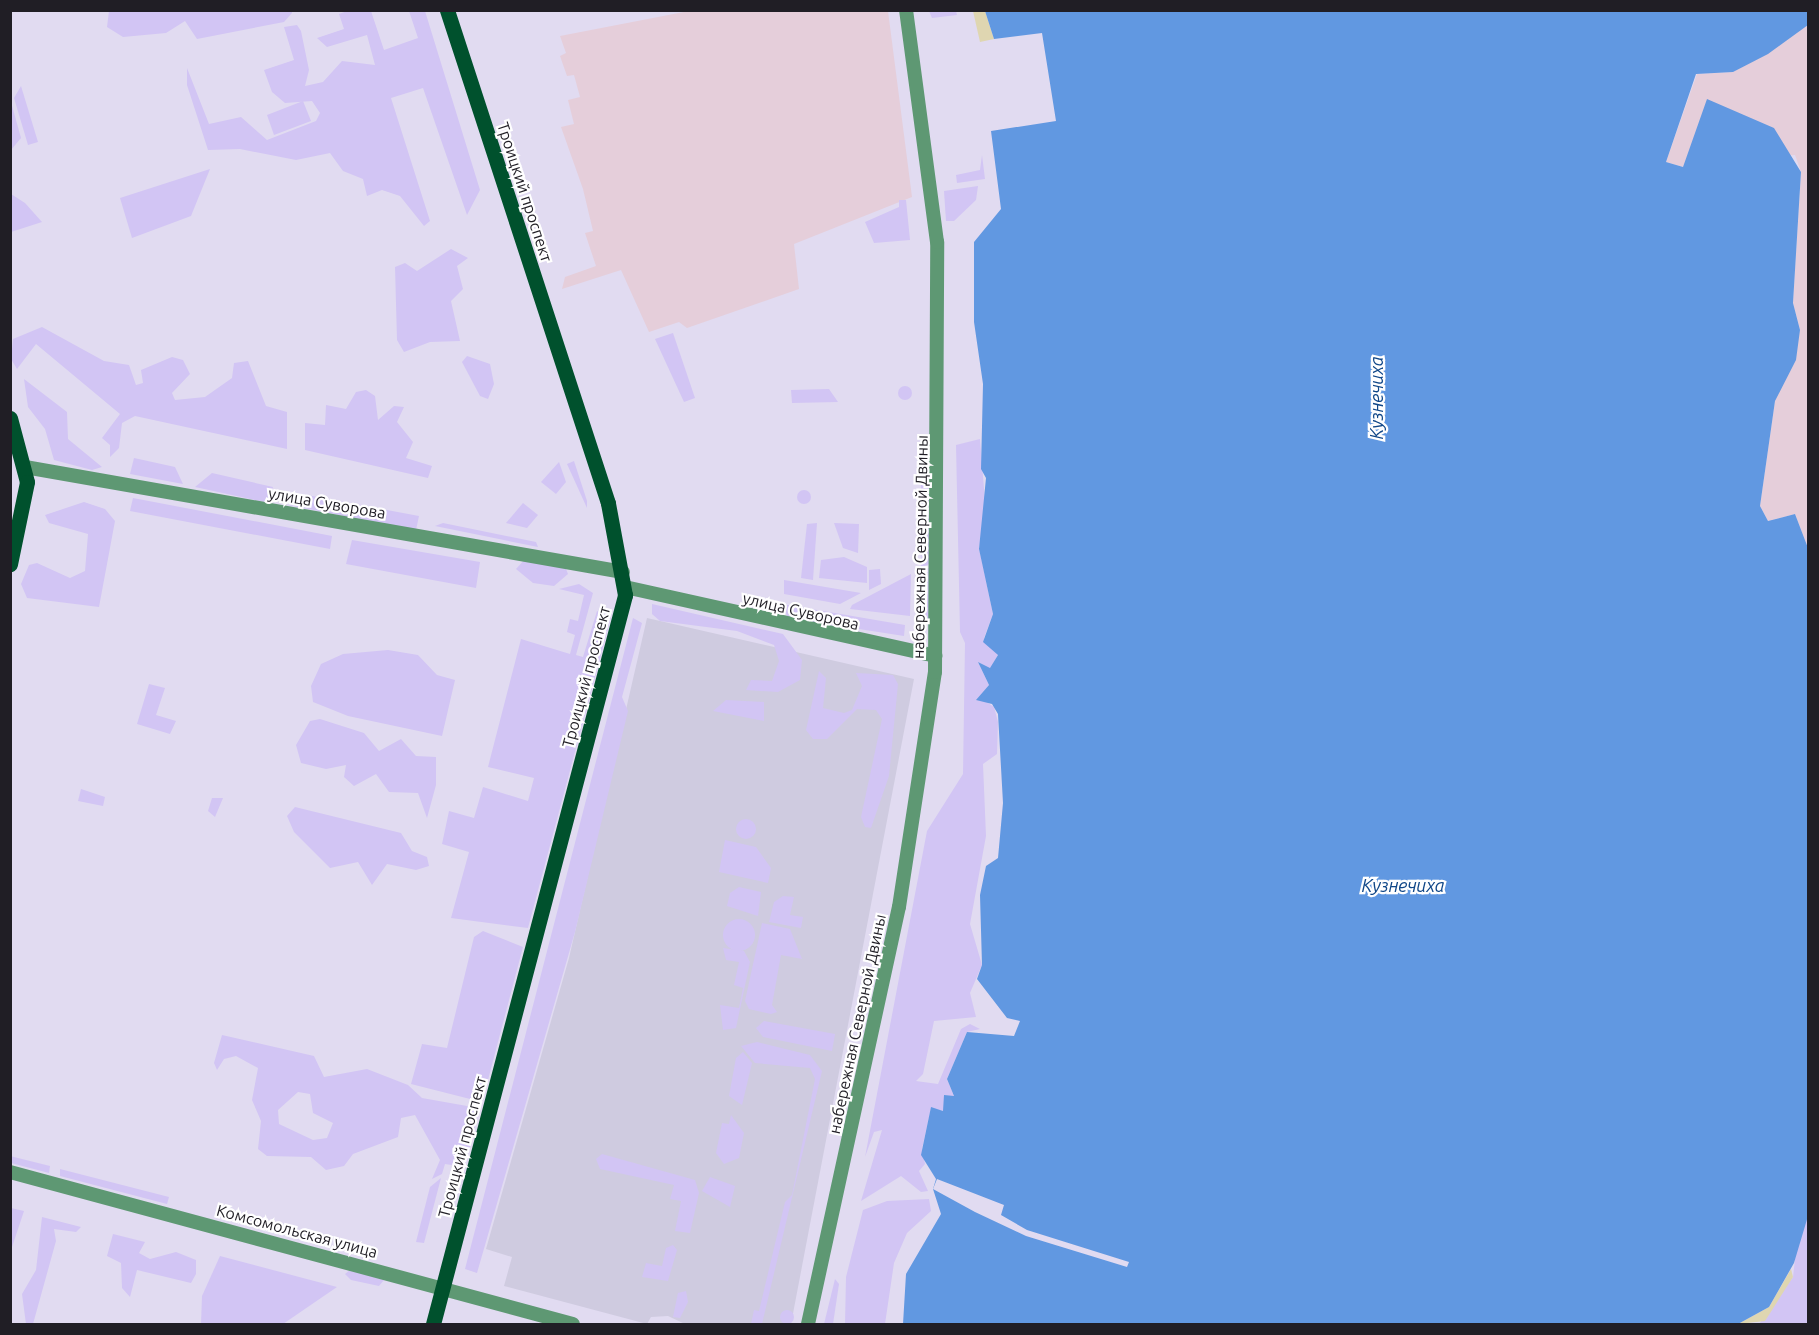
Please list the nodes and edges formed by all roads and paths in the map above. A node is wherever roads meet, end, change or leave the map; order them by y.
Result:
1 (447, 10) edge
2 (906, 10) edge
3 (10, 418) edge
4 (25, 467) junction
5 (10, 564) edge
6 (624, 580) junction
7 (935, 656) junction
8 (10, 1172) edge
9 (443, 1288) junction
10 (433, 1324) edge
11 (573, 1324) edge
12 (808, 1324) edge

1 - 6 main road, Троицкий проспект
2 - 7 street, набережная Северной Двины
3 - 4 main road
4 - 5 main road
4 - 6 street, улица Суворова
6 - 7 street, улица Суворова
6 - 9 main road, Троицкий проспект
7 - 12 street, набережная Северной Двины
8 - 9 street, Комсомольская улица
9 - 10 main road, Троицкий проспект
9 - 11 street, Комсомольская улица

